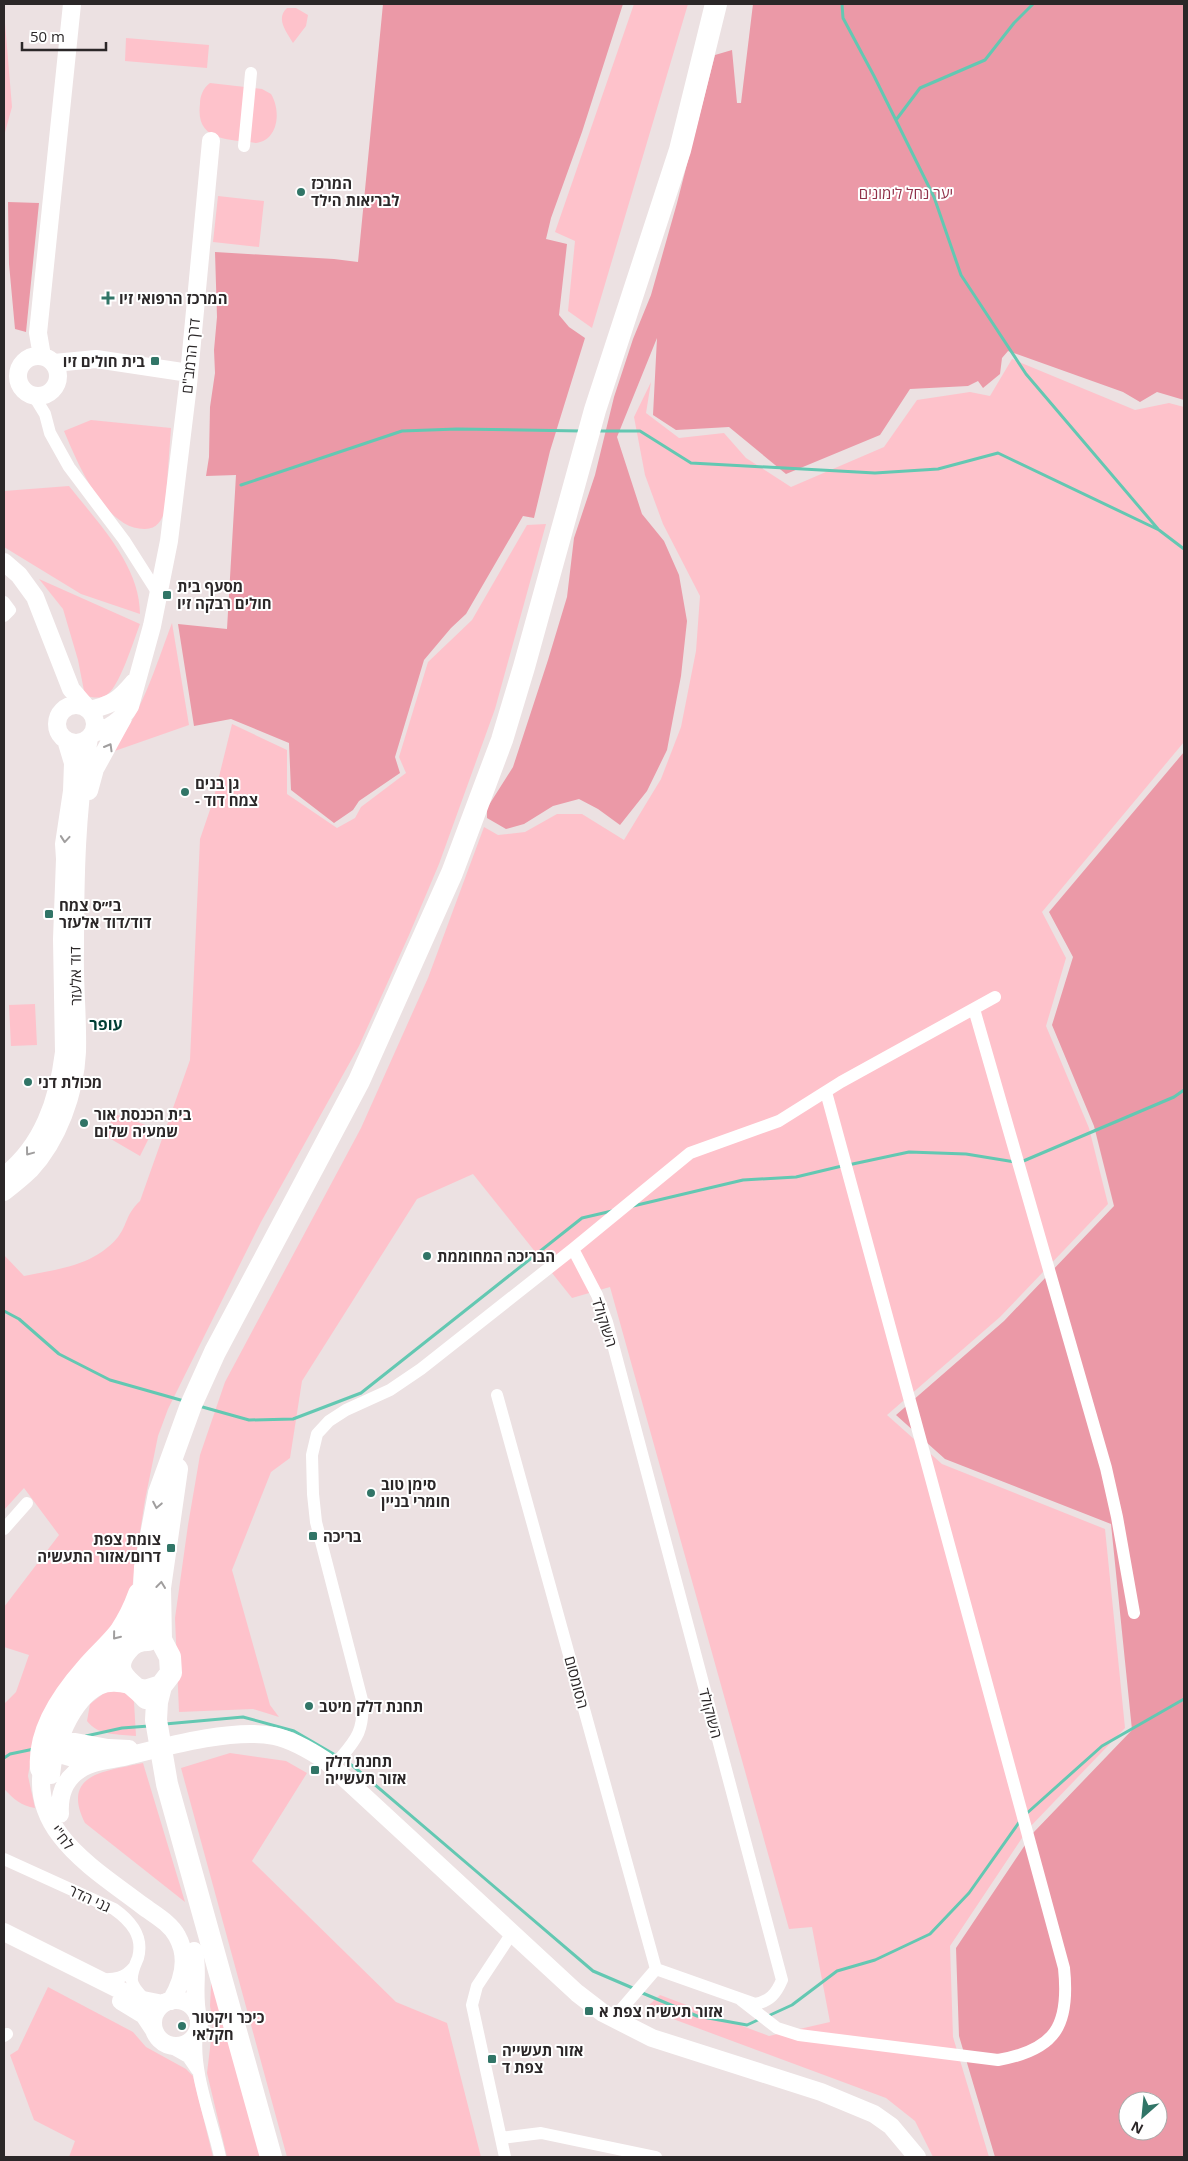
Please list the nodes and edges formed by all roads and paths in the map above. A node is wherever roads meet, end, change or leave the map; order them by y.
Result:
1 (72, 4) edge
2 (716, 4) edge
3 (250, 72) dead end
4 (211, 141) dead end
5 (244, 146) dead end
6 (45, 364) junction
7 (188, 379) junction
8 (40, 396) junction
9 (4, 562) edge
10 (159, 595) junction
11 (4, 602) edge
12 (4, 616) edge
13 (51, 636) junction
14 (138, 678) junction
15 (88, 710) junction
16 (61, 713) junction
17 (124, 716) junction
18 (91, 735) junction
19 (66, 740) junction
20 (78, 843) junction
21 (995, 998) dead end
22 (974, 1009) junction
23 (826, 1092) junction
24 (4, 1176) edge
25 (4, 1192) edge
26 (573, 1249) junction
27 (497, 1396) dead end
28 (178, 1443) junction
29 (27, 1503) dead end
30 (4, 1529) edge
31 (145, 1577) junction
32 (1134, 1613) dead end
33 (129, 1648) junction
34 (166, 1649) junction
35 (161, 1686) junction
36 (133, 1687) junction
37 (72, 1714) junction
38 (156, 1720) junction
39 (86, 1744) junction
40 (152, 1749) junction
41 (51, 1751) junction
42 (92, 1763) junction
43 (333, 1767) junction
44 (60, 1814) junction
45 (4, 1859) edge
46 (4, 1932) edge
47 (512, 1933) junction
48 (4, 1943) edge
49 (134, 1967) junction
50 (656, 1969) junction
51 (98, 1979) junction
52 (741, 2000) junction
53 (161, 2002) junction
54 (613, 2019) junction
55 (197, 2025) junction
56 (154, 2030) junction
57 (165, 2044) junction
58 (200, 2074) junction
59 (500, 2138) junction
60 (220, 2157) edge
61 (271, 2157) edge
62 (505, 2157) edge
63 (656, 2157) edge
64 (917, 2157) edge

1 - 6 street
2 - 28 highway
3 - 5 street
4 - 7 street, דרך הרמב"ם
6 - 7 street
6 - 8 street
6 - 8 street
7 - 10 street, דרך הרמב"ם
8 - 10 street
9 - 13 street
10 - 14 street, דרך הרמב"ם
11 - 12 street
13 - 15 street
13 - 16 street
14 - 15 street, דרך הרמב"ם
14 - 17 street, דרך הרמב"ם
15 - 16 street
15 - 18 street
16 - 19 street
17 - 18 street
20 -> 17 street, דרך הרמב"ם
18 - 19 street
18 - 20 street, דוד אלעזר
19 -> 24 street, דוד אלעזר
20 - 25 street, דוד אלעזר
21 - 22 street
22 - 23 street
22 - 32 street
23 - 26 street
23 - 52 street
26 - 43 street
26 - 52 street, השוקולד
27 - 50 street, הסומסום
28 -> 31 highway
34 -> 28 highway
29 - 30 street
31 - 33 highway
31 -> 41 highway
33 - 34 highway
33 - 36 highway
33 - 41 street, לח"י
34 - 35 highway
35 - 36 highway
35 - 38 highway
36 - 37 street, לח"י
36 - 38 highway
37 - 39 street
37 - 41 street, לח"י
38 - 61 highway
39 - 40 street
39 - 41 street
40 - 42 street
40 - 43 street
41 - 42 street
41 - 44 street, לח"י
41 - 53 street, לח"י
42 - 44 street
43 - 47 street
44 - 55 street, לח"י
45 - 49 street, גני הדר
46 - 51 street
47 - 54 street
47 - 59 street
48 - 56 street
49 - 51 street
49 - 53 street, גני הדר
50 - 52 street, השוקולד
50 - 54 street
51 - 53 street
53 - 55 street
53 - 56 street
54 - 64 street
55 - 57 street
55 - 58 street
56 - 57 street
57 - 58 street
58 - 60 street
59 - 62 street
59 - 63 street

